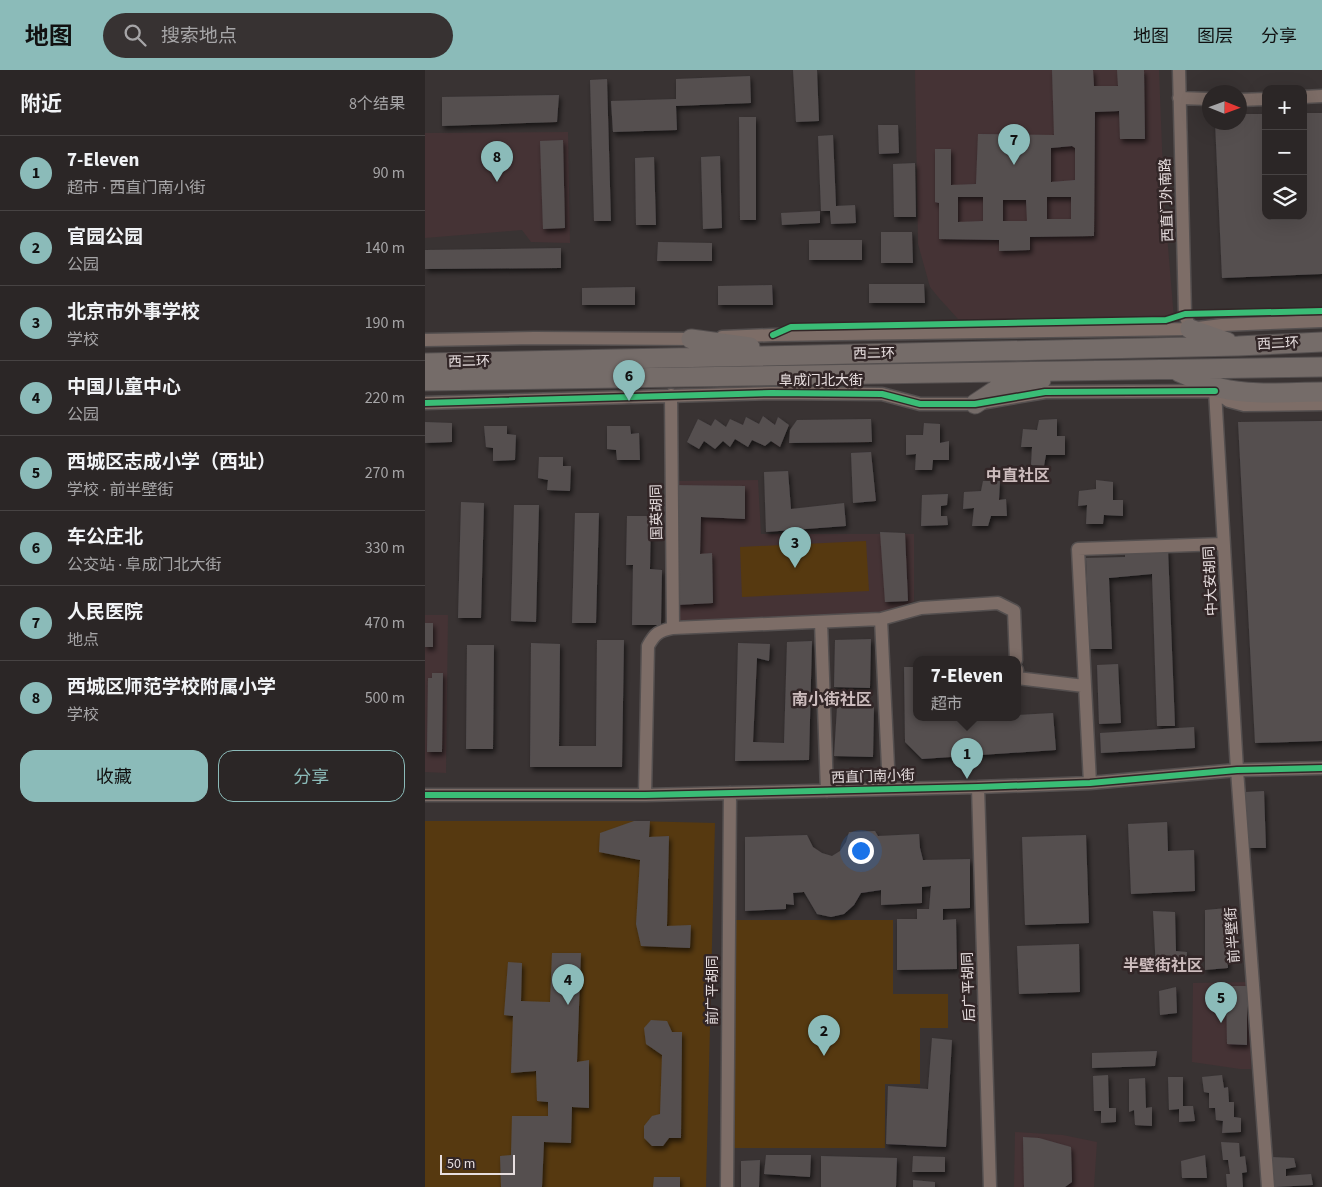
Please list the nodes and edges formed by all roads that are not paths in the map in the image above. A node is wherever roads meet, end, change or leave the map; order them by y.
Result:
1 (1179, 70) edge
2 (1322, 96) edge
3 (1307, 97) edge
4 (1179, 98) junction
5 (1202, 99) edge
6 (1262, 99) edge
7 (1247, 100) edge
8 (1322, 321) edge
9 (1190, 329) junction
10 (691, 339) junction
11 (425, 340) edge
12 (1322, 342) edge
13 (1238, 346) junction
14 (808, 355) junction
15 (1322, 367) edge
16 (1081, 370) junction
17 (1167, 370) junction
18 (430, 372) edge
19 (1211, 387) junction
20 (671, 395) junction
21 (1321, 396) edge
22 (425, 403) edge
23 (975, 404) junction
24 (1223, 544) junction
25 (881, 619) junction
26 (821, 622) junction
27 (673, 628) junction
28 (1016, 656) edge
29 (1021, 678) edge
30 (1084, 686) junction
31 (1322, 768) edge
32 (1237, 770) junction
33 (1090, 783) junction
34 (978, 787) junction
35 (889, 788) junction
36 (827, 791) junction
37 (730, 793) junction
38 (425, 795) edge
39 (645, 795) junction
40 (727, 1187) edge
41 (990, 1187) edge
42 (1268, 1187) edge

1 - 4 street, 西直门外南路
2 - 3 street
4 - 5 street
4 - 9 street, 西直门外南路
6 - 7 street
8 - 9 street
9 - 10 street
9 - 13 highway
10 - 11 street
10 - 14 highway
12 - 13 highway, 西二环
13 - 14 highway, 西二环
14 - 18 highway, 西二环
15 - 17 highway, 西二环
16 - 17 highway, 西二环
16 - 18 highway, 西二环
16 - 23 highway
17 - 19 highway
19 - 21 highway
19 - 21 street
19 - 23 street, 阜成门北大街
19 - 24 street, 中大安胡同
20 - 22 street, 阜成门北大街
20 - 23 street, 阜成门北大街
20 - 27 street, 国英胡同
24 - 30 street
24 - 32 street, 中大安胡同
25 - 26 street
25 - 28 street
25 - 35 street
26 - 27 street
26 - 36 street
27 - 39 street
29 - 30 street
30 - 33 street
31 - 32 street, 西直门南小街
32 - 33 street, 西直门南小街
32 - 42 street, 前半壁街
33 - 34 street, 西直门南小街
34 - 35 street, 西直门南小街
34 - 41 street, 后广平胡同
35 - 36 street, 西直门南小街
36 - 37 street, 西直门南小街
37 - 39 street, 西直门南小街
37 - 40 street, 前广平胡同
38 - 39 street, 西直门南小街

